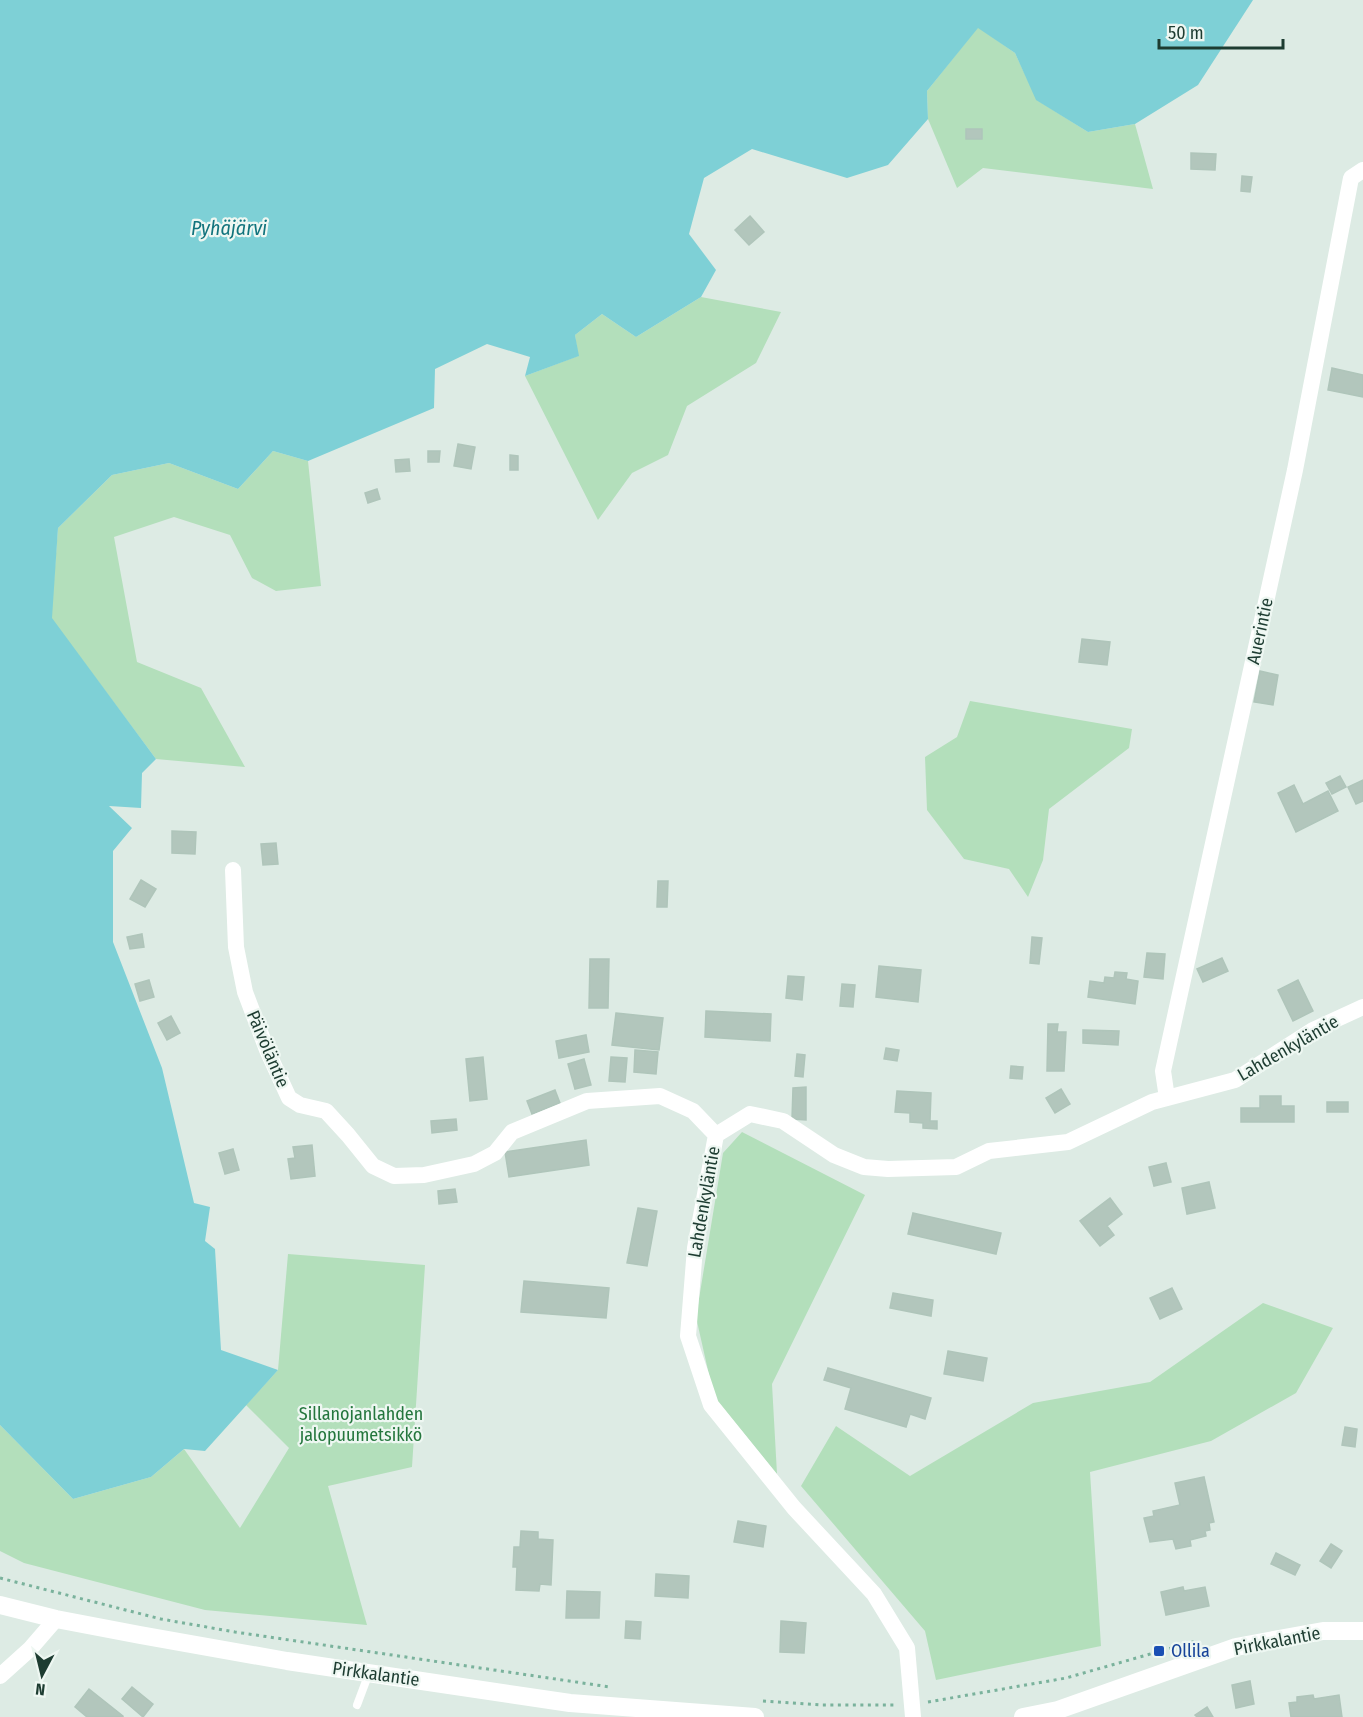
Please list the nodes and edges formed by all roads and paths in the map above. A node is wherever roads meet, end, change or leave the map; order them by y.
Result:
1 (1363, 170) edge
2 (232, 870) dead end
3 (1363, 1006) edge
4 (1167, 1098) junction
5 (716, 1135) junction
6 (0, 1578) edge
7 (0, 1605) edge
8 (56, 1619) junction
9 (1363, 1630) edge
10 (1202, 1640) dead end
11 (369, 1672) junction
12 (0, 1676) edge
13 (620, 1689) dead end
14 (357, 1706) dead end
15 (758, 1709) edge
16 (913, 1711) edge
17 (1023, 1717) edge

1 - 4 street, Auerintie
2 - 5 street, Päivöläntie
3 - 4 street, Lahdenkyläntie
4 - 5 street, Lahdenkyläntie
5 - 16 street, Lahdenkyläntie
6 - 13 path
7 - 8 street, Pirkkalantie
8 - 11 street, Pirkkalantie
8 - 12 street
9 - 17 street, Pirkkalantie
10 - 16 path
11 - 14 lane
11 - 15 street, Pirkkalantie
15 - 16 path

